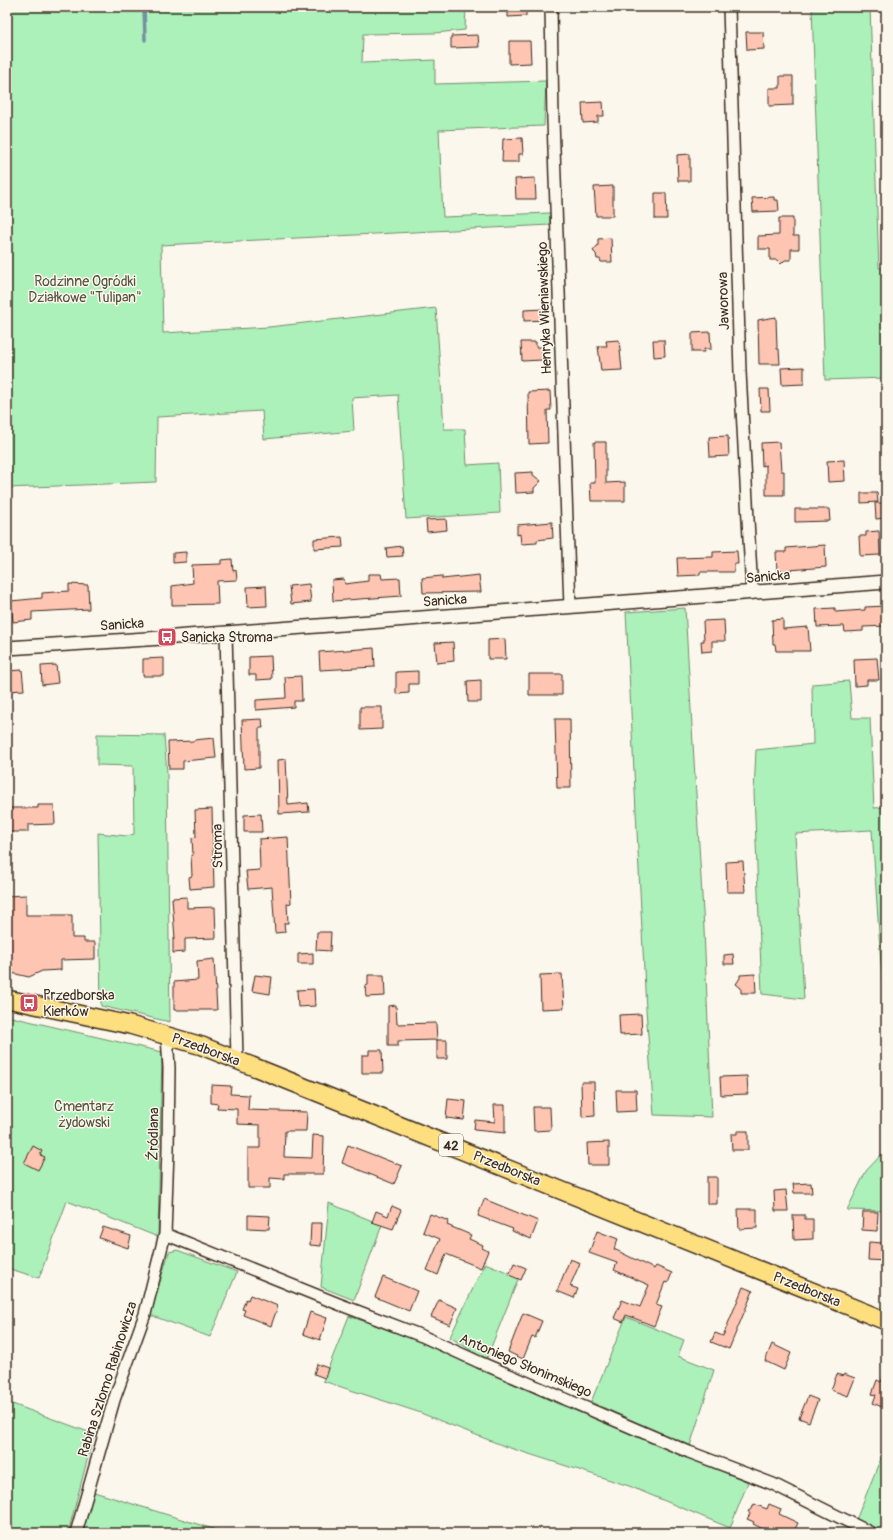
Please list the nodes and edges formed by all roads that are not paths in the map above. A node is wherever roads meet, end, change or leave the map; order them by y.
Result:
1 (551, 7) edge
2 (729, 7) edge
3 (886, 582) edge
4 (752, 593) junction
5 (570, 607) junction
6 (226, 633) junction
7 (7, 648) edge
8 (7, 998) edge
9 (167, 1035) junction
10 (237, 1059) junction
11 (165, 1234) junction
12 (886, 1321) edge
13 (76, 1533) edge
14 (871, 1533) edge

1 - 5 street, Henryka Wieniawskiego
2 - 4 street, Jaworowa
3 - 4 street, Sanicka
4 - 5 street, Sanicka
5 - 6 street, Sanicka
6 - 7 street, Sanicka
6 - 10 street, Stroma
8 - 9 main road, Przedborska / 42
9 - 10 main road, Przedborska / 42
9 - 11 street, Źródlana
10 - 12 main road, Przedborska / 42
11 - 13 street, Rabina Szlomo Rabinowicza
11 - 14 street, Antoniego Słonimskiego

